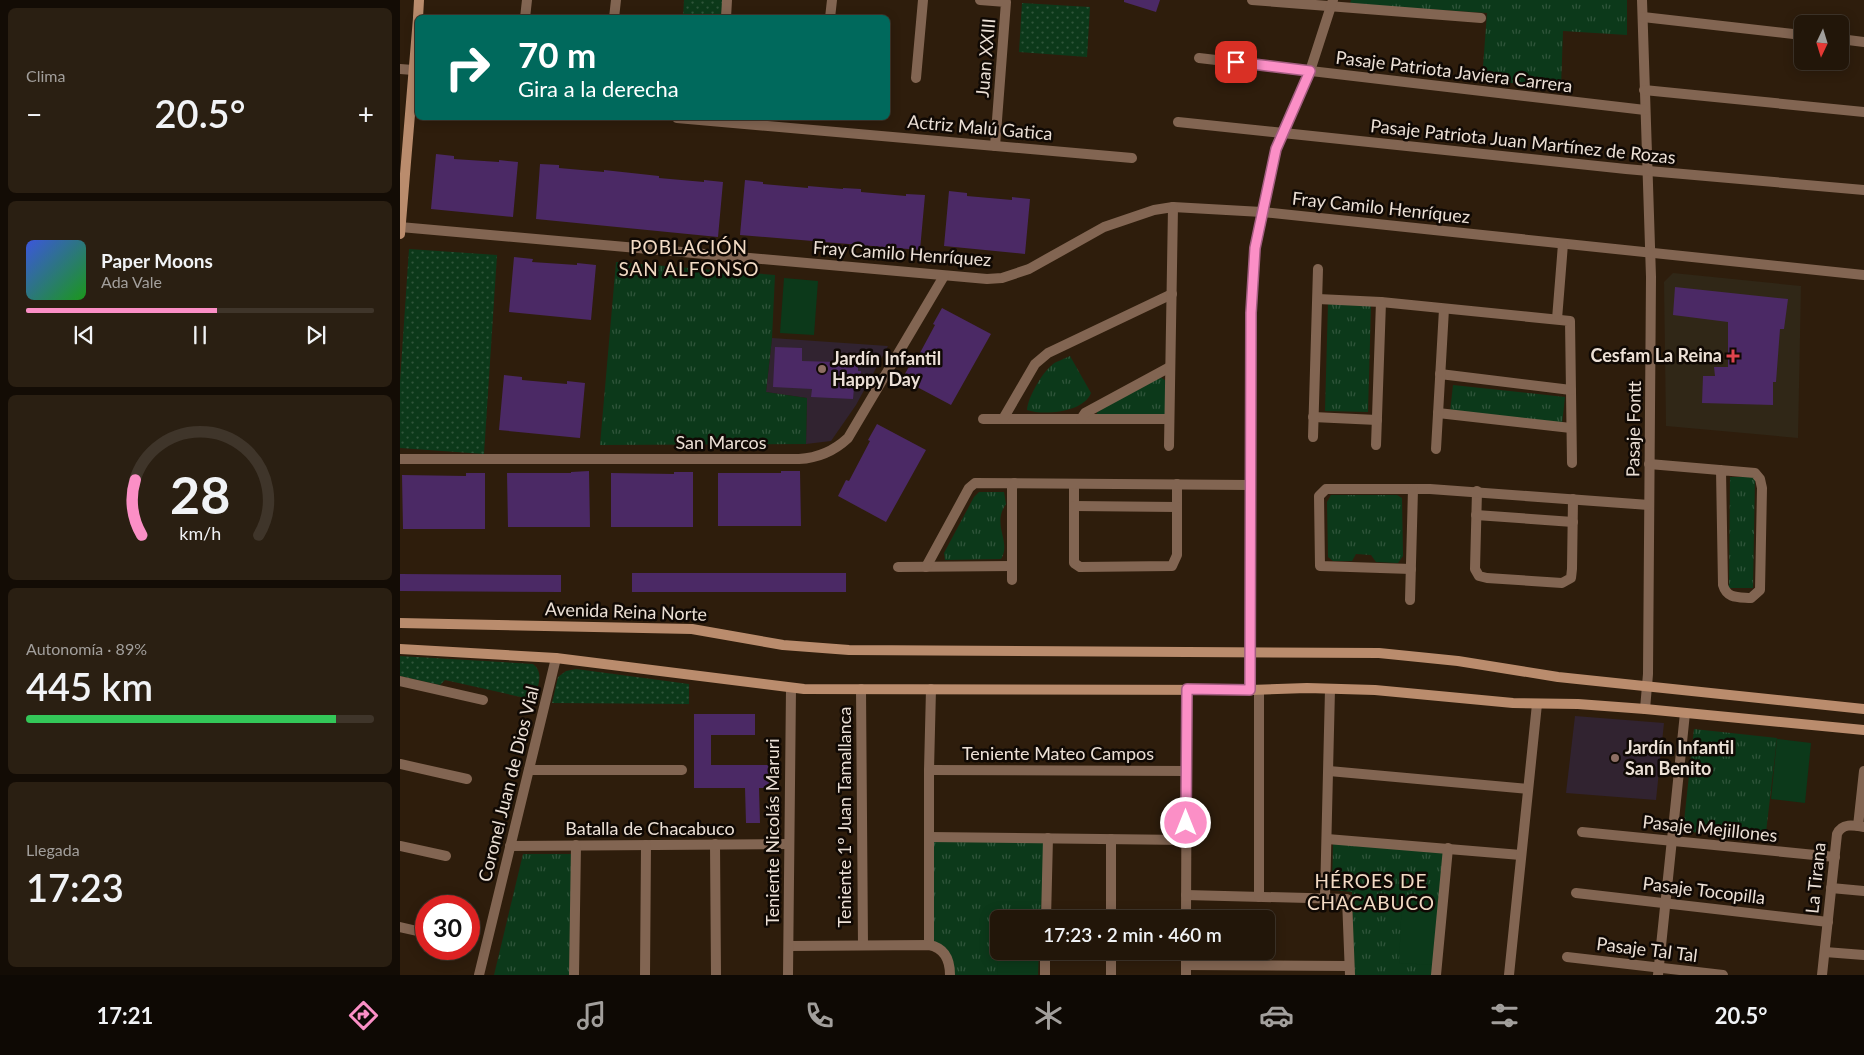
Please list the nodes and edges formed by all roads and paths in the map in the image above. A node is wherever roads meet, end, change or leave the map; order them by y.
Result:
1 (419, 0) edge
2 (527, 0) edge
3 (616, 0) edge
4 (727, 0) edge
5 (832, 0) edge
6 (923, 0) edge
7 (980, 0) edge
8 (1252, 0) edge
9 (1642, 0) edge
10 (1332, 3) edge
11 (418, 15) edge
12 (525, 15) edge
13 (614, 15) edge
14 (726, 15) edge
15 (830, 15) edge
16 (1643, 17) junction
17 (1481, 18) dead end
18 (1794, 34) edge
19 (1849, 40) edge
20 (1864, 42) edge
21 (415, 49) edge
22 (1199, 58) dead end
23 (400, 69) edge
24 (413, 70) junction
25 (1310, 71) junction
26 (916, 78) dead end
27 (1644, 90) junction
28 (1645, 110) junction
29 (1864, 112) edge
30 (728, 120) edge
31 (1178, 122) dead end
32 (1282, 133) junction
33 (995, 146) junction
34 (1132, 158) dead end
35 (1647, 171) junction
36 (1864, 190) edge
37 (1173, 207) junction
38 (1262, 212) junction
39 (400, 227) edge
40 (400, 234) edge
41 (1563, 244) junction
42 (1650, 253) junction
43 (1318, 269) dead end
44 (1864, 275) edge
45 (944, 276) junction
46 (1172, 294) junction
47 (1318, 299) junction
48 (1382, 302) junction
49 (1444, 309) junction
50 (1557, 319) junction
51 (1170, 367) junction
52 (1440, 374) junction
53 (1571, 390) junction
54 (1438, 413) junction
55 (1313, 418) junction
56 (983, 419) dead end
57 (1003, 419) junction
58 (1081, 419) junction
59 (1169, 420) junction
60 (1377, 420) junction
61 (1571, 428) junction
62 (1312, 437) dead end
63 (1376, 445) dead end
64 (1169, 446) dead end
65 (1436, 449) dead end
66 (400, 459) edge
67 (1572, 463) dead end
68 (1649, 464) junction
69 (1721, 470) junction
70 (1014, 483) junction
71 (1074, 484) junction
72 (1177, 484) junction
73 (1250, 485) junction
74 (1413, 488) junction
75 (1477, 491) junction
76 (1573, 499) junction
77 (1074, 506) junction
78 (1177, 506) junction
79 (1649, 506) junction
80 (1476, 516) junction
81 (1573, 522) junction
82 (1012, 566) junction
83 (898, 567) dead end
84 (926, 567) junction
85 (1411, 569) junction
86 (1012, 580) dead end
87 (1410, 600) dead end
88 (400, 623) edge
89 (400, 649) edge
90 (1250, 652) junction
91 (556, 658) junction
92 (400, 681) edge
93 (1647, 687) junction
94 (791, 688) junction
95 (861, 689) junction
96 (931, 689) junction
97 (1187, 689) junction
98 (1330, 689) junction
99 (1254, 690) junction
100 (483, 700) dead end
101 (1537, 704) junction
102 (1645, 709) junction
103 (1864, 709) edge
104 (1685, 713) junction
105 (1864, 730) edge
106 (400, 764) edge
107 (529, 770) junction
108 (682, 770) dead end
109 (928, 770) junction
110 (1187, 771) junction
111 (1329, 771) junction
112 (1864, 771) edge
113 (467, 779) dead end
114 (1528, 789) junction
115 (1861, 826) edge
116 (1582, 832) dead end
117 (929, 837) junction
118 (1048, 838) junction
119 (1111, 839) junction
120 (1327, 839) junction
121 (1186, 840) junction
122 (1672, 841) junction
123 (715, 844) junction
124 (789, 844) junction
125 (576, 845) junction
126 (646, 845) junction
127 (400, 846) edge
128 (510, 846) junction
129 (1448, 848) junction
130 (1521, 855) junction
131 (446, 856) dead end
132 (1834, 857) junction
133 (1831, 888) junction
134 (1864, 891) edge
135 (1576, 893) dead end
136 (1186, 895) junction
137 (1259, 896) junction
138 (1325, 897) junction
139 (1665, 903) junction
140 (1046, 910) edge
141 (1111, 910) edge
142 (1186, 910) edge
143 (1828, 922) junction
144 (400, 927) edge
145 (415, 930) edge
146 (863, 945) junction
147 (929, 945) junction
148 (789, 946) junction
149 (1825, 952) junction
150 (1864, 955) edge
151 (1567, 957) dead end
152 (1045, 960) edge
153 (1111, 960) edge
154 (1186, 970) edge
155 (1349, 970) edge
156 (1658, 971) edge
157 (479, 975) edge
158 (574, 975) edge
159 (645, 975) edge
160 (716, 975) edge
161 (788, 975) edge
162 (950, 975) edge
163 (1045, 975) edge
164 (1111, 975) edge
165 (1436, 975) edge
166 (1509, 975) edge
167 (1722, 975) edge
168 (1822, 975) edge

1 - 11 street
2 - 12 street
3 - 13 street
4 - 14 street
5 - 15 street
6 - 26 street
7 - 33 street, Juan XXIII
8 - 10 street
9 - 16 street, Pasaje Fontt
10 - 17 street
10 - 25 street
16 - 18 street
16 - 27 street, Pasaje Fontt
19 - 20 street
21 - 24 street
22 - 25 street, Pasaje Patriota Javiera Carrera
23 - 24 street
24 - 39 street
25 - 28 street, Pasaje Patriota Javiera Carrera
25 - 32 street
27 - 28 street, Pasaje Fontt
27 - 29 street
28 - 35 street, Pasaje Fontt
30 - 33 street, Actriz Malú Gatica
31 - 32 street, Pasaje Patriota Juan Martínez de Rozas
32 - 35 street, Pasaje Patriota Juan Martínez de Rozas
32 - 38 street
33 - 34 street, Actriz Malú Gatica
35 - 36 street, Pasaje Patriota Juan Martínez de Rozas
35 - 42 street, Pasaje Fontt
37 - 38 street, Fray Camilo Henríquez
37 - 45 street, Fray Camilo Henríquez
37 - 46 street
38 - 41 street, Fray Camilo Henríquez
38 - 73 street
39 - 40 street
39 - 45 street, Fray Camilo Henríquez
41 - 42 street, Fray Camilo Henríquez
41 - 50 street
42 - 44 street, Fray Camilo Henríquez
42 - 68 street, Pasaje Fontt
43 - 47 street
45 - 66 street, San Marcos
46 - 51 street
46 - 57 street
47 - 48 street
47 - 55 street
48 - 49 street
48 - 60 street
49 - 50 street
49 - 52 street
50 - 53 street
51 - 58 street
51 - 59 street
52 - 53 street
52 - 54 street
53 - 61 street
54 - 61 street
54 - 65 street
55 - 60 street
55 - 62 street
56 - 57 street
57 - 58 street
58 - 59 street
59 - 64 street
60 - 63 street
61 - 67 street
68 - 69 street
68 - 79 street, Pasaje Fontt
69 - 69 street
70 - 71 street
70 - 82 street
70 - 84 street
71 - 72 street
71 - 77 street
72 - 73 street
72 - 78 street
73 - 90 street
74 - 75 street
74 - 85 street
74 - 85 street
75 - 76 street
75 - 80 street
76 - 79 street
76 - 81 street
77 - 78 street
77 - 78 street
79 - 93 street, Pasaje Fontt
80 - 81 street
80 - 81 street
82 - 84 street
82 - 86 street
83 - 84 street
85 - 87 street
88 - 90 street, Avenida Reina Norte
89 - 91 street
90 - 93 street, Avenida Reina Norte
90 - 99 street
91 - 94 street
91 - 107 street, Coronel Juan de Dios Vial
92 - 100 street
93 - 102 street, Pasaje Fontt
93 - 103 street, Avenida Reina Norte
94 - 95 street
94 - 124 street, Teniente Nicolás Maruri
95 - 96 street
95 - 146 street, Teniente 1º Juan Tamallanca
96 - 97 street
96 - 109 street
97 - 99 street
97 - 110 street
98 - 99 street
98 - 101 street
98 - 111 street
99 - 137 street
101 - 102 street
101 - 114 street
102 - 104 street
104 - 105 street
104 - 122 street
106 - 113 street
107 - 108 street
107 - 128 street, Coronel Juan de Dios Vial
109 - 110 street, Teniente Mateo Campos
109 - 117 street
110 - 121 street
111 - 114 street
111 - 120 street
112 - 115 street, La Tirana
114 - 130 street
115 - 132 street, La Tirana
116 - 122 street, Pasaje Mejillones
117 - 118 street
117 - 147 street
118 - 119 street
118 - 140 street
119 - 121 street
119 - 141 street
120 - 129 street
120 - 138 street
121 - 136 street
122 - 132 street, Pasaje Mejillones
122 - 139 street
123 - 124 street, Batalla de Chacabuco
123 - 126 street, Batalla de Chacabuco
123 - 160 street
124 - 148 street, Teniente Nicolás Maruri
125 - 126 street, Batalla de Chacabuco
125 - 128 street, Batalla de Chacabuco
125 - 158 street
126 - 159 street
127 - 131 street
128 - 157 street, Coronel Juan de Dios Vial
129 - 130 street
129 - 165 street
130 - 166 street
132 - 133 street, La Tirana
133 - 134 street
133 - 143 street, La Tirana
135 - 139 street, Pasaje Tocopilla
136 - 137 street
136 - 142 street
137 - 138 street
138 - 155 street
139 - 143 street, Pasaje Tocopilla
139 - 156 street
143 - 149 street, La Tirana
144 - 145 street
146 - 147 street
146 - 148 street
147 - 162 street
148 - 161 street, Teniente Nicolás Maruri
149 - 150 street
149 - 168 street, La Tirana
151 - 156 street, Pasaje Tal Tal
152 - 163 street
153 - 164 street
154 - 155 street
156 - 167 street, Pasaje Tal Tal

